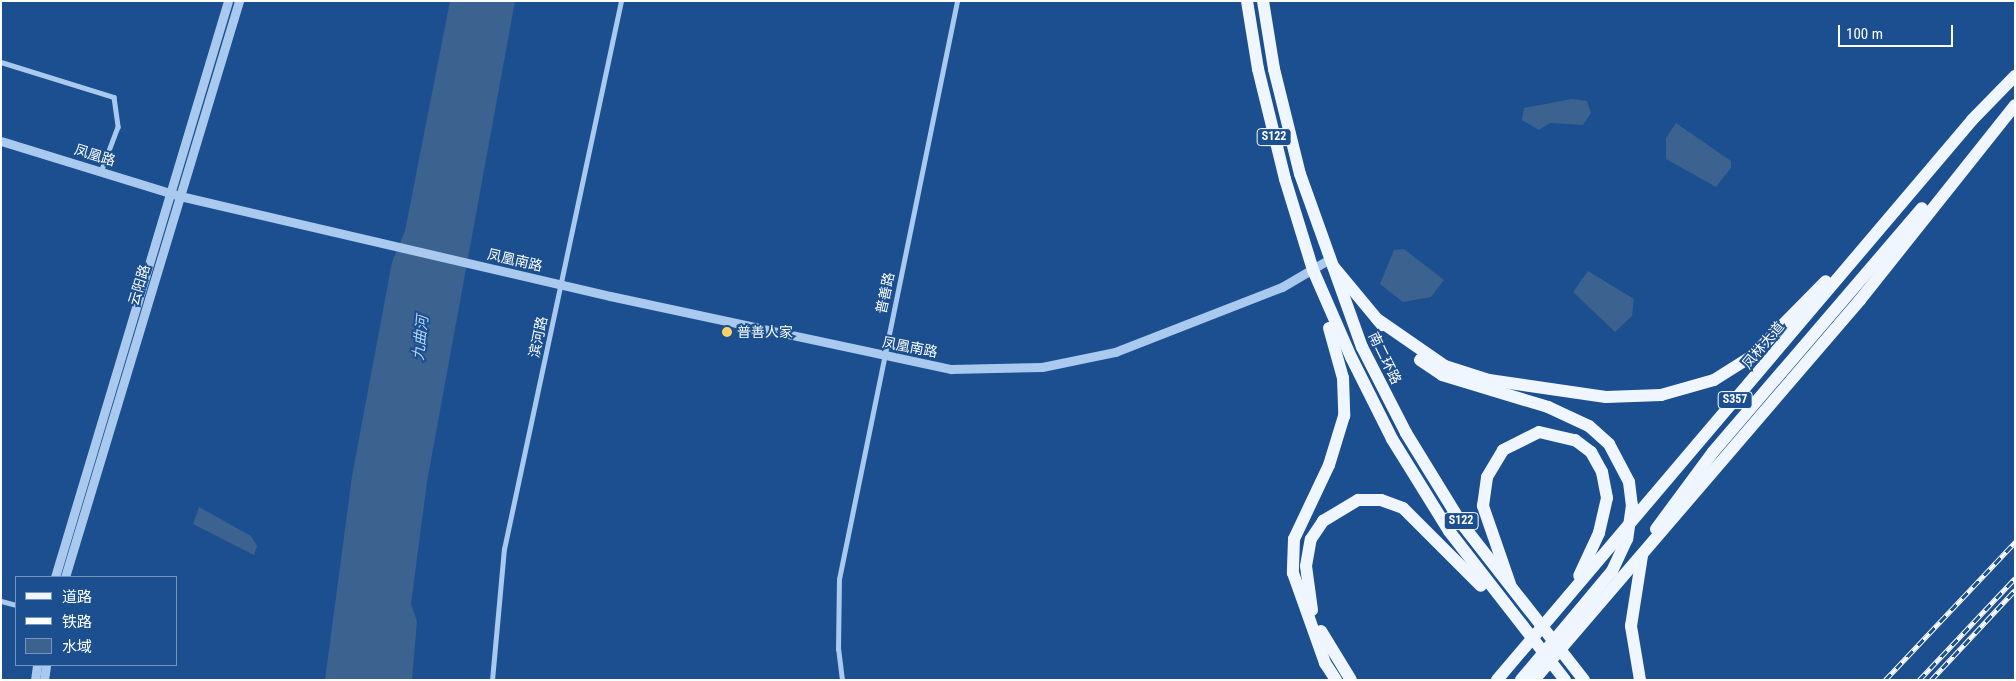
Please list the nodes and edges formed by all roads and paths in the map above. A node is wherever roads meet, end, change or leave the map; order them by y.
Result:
1 (228, 1) edge
2 (239, 1) edge
3 (621, 1) edge
4 (957, 1) edge
5 (1247, 1) edge
6 (1263, 1) edge
7 (1, 62) edge
8 (2015, 76) edge
9 (2015, 105) edge
10 (1972, 120) junction
11 (1992, 130) junction
12 (1, 141) edge
13 (101, 172) junction
14 (175, 195) junction
15 (1328, 260) junction
16 (1313, 270) junction
17 (561, 285) junction
18 (884, 356) junction
19 (1488, 385) junction
20 (55, 576) edge
21 (65, 576) edge
22 (1515, 595) junction
23 (1, 601) edge
24 (1565, 601) junction
25 (15, 605) edge
26 (1508, 611) junction
27 (37, 666) edge
28 (46, 666) edge
29 (35, 680) edge
30 (44, 680) edge
31 (492, 680) edge
32 (842, 680) edge
33 (1336, 680) edge
34 (1351, 680) edge
35 (1497, 680) edge
36 (1522, 680) edge
37 (1534, 680) edge
38 (1565, 680) edge
39 (1584, 680) edge
40 (1640, 680) edge

1 - 14 street, 云阳路
2 - 14 street, 云阳路
3 - 17 street, 滨河路
4 - 18 street, 普善路
5 - 16 main road, S122
6 - 15 main road, 南二环路 / S122
7 - 13 street
8 - 10 main road, 凤林大道 / S357
9 - 11 main road, S357
10 - 19 main road
10 - 24 main road, 凤林大道 / S357
11 - 37 main road, S357
11 - 40 main road
12 - 13 street, 凤凰路
13 - 14 street, 凤凰路
14 - 17 street, 凤凰南路
14 - 20 street, 云阳路
14 - 21 street, 云阳路
15 - 16 street, 凤凰南路
15 - 19 main road
15 - 22 main road, 南二环路 / S122
16 - 18 street, 凤凰南路
16 - 26 main road, S122
16 - 33 main road
17 - 18 street, 凤凰南路
17 - 31 street, 滨河路
18 - 32 street, 普善路
19 - 36 main road
22 - 24 main road
22 - 39 main road, 南二环路 / S122
23 - 25 street
24 - 35 main road, 凤林大道 / S357
26 - 34 main road
26 - 38 main road, S122
27 - 29 street
28 - 30 street

